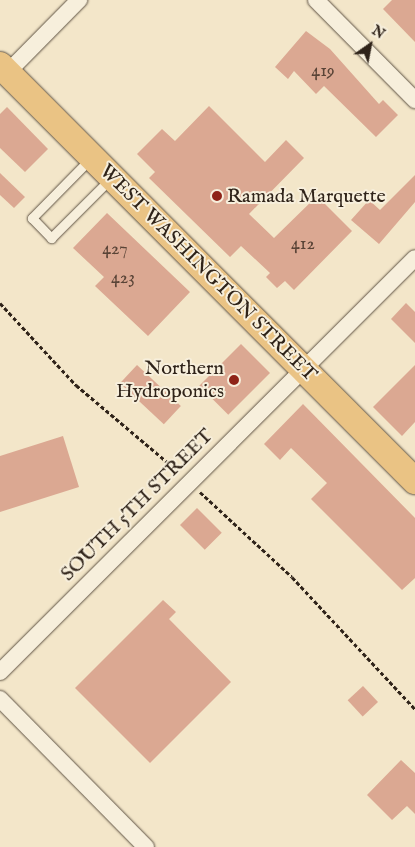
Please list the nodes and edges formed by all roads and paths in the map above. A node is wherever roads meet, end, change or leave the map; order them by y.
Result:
1 (79, 0) edge
2 (316, 0) edge
3 (4, 69) edge
4 (415, 100) edge
5 (92, 157) junction
6 (112, 177) junction
7 (415, 258) edge
8 (0, 303) edge
9 (302, 367) junction
10 (415, 481) edge
11 (190, 482) junction
12 (0, 672) edge
13 (0, 699) edge
14 (415, 709) edge
15 (146, 847) edge

1 - 3 street
2 - 4 street
3 - 5 main road, WEST WASHINGTON STREET
5 - 6 main road, WEST WASHINGTON STREET
5 - 6 lane
6 - 9 main road, WEST WASHINGTON STREET
7 - 9 street, SOUTH 5TH STREET
8 - 11 path
9 - 10 main road, WEST WASHINGTON STREET
9 - 11 street, SOUTH 5TH STREET
11 - 12 street, SOUTH 5TH STREET
11 - 14 path
13 - 15 street

